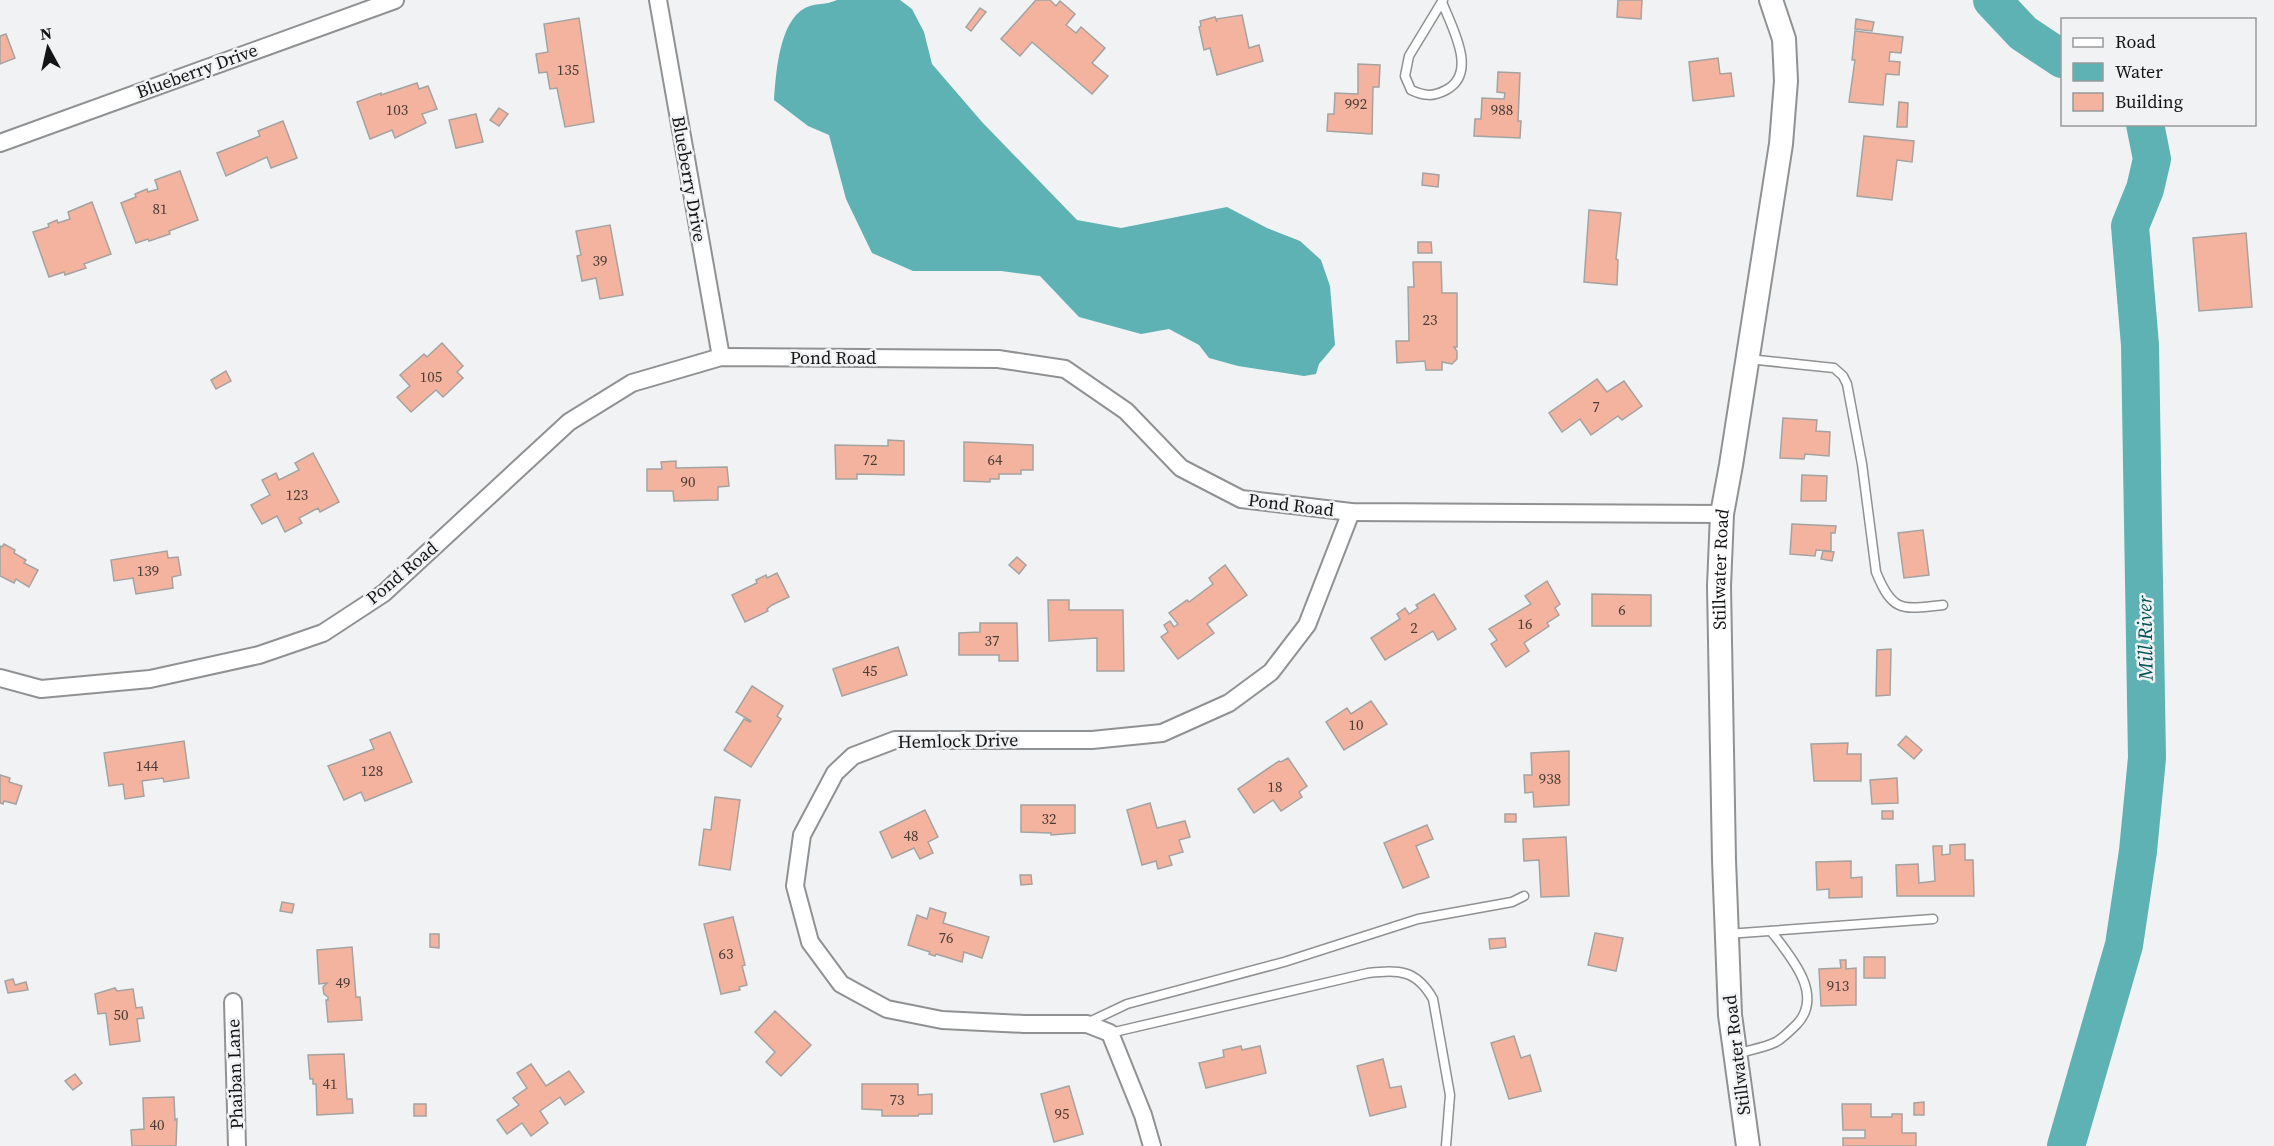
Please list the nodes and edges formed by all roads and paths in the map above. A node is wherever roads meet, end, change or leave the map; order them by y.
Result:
1 (395, 0) edge
2 (658, 0) edge
3 (1771, 0) edge
4 (1442, 1) edge
5 (0, 143) edge
6 (721, 357) junction
7 (1748, 359) junction
8 (1351, 512) junction
9 (1722, 514) junction
10 (1943, 604) dead end
11 (0, 678) edge
12 (1524, 896) dead end
13 (1933, 919) dead end
14 (1771, 931) junction
15 (1726, 934) junction
16 (233, 1002) dead end
17 (1087, 1023) junction
18 (1110, 1033) junction
19 (1735, 1054) junction
20 (237, 1146) edge
21 (1152, 1146) edge
22 (1446, 1146) edge
23 (1748, 1146) edge

1 - 5 street, Blueberry Drive
2 - 6 street, Blueberry Drive
3 - 7 main road, Stillwater Road
4 - 4 lane
6 - 8 street, Pond Road
6 - 11 street, Pond Road
7 - 9 main road, Stillwater Road
7 - 10 lane
8 - 9 street, Pond Road
8 - 17 street, Hemlock Drive
9 - 15 main road, Stillwater Road
12 - 17 lane
13 - 14 lane
14 - 15 lane
14 - 19 lane
15 - 19 main road, Stillwater Road
16 - 20 street, Phaiban Lane
17 - 18 street, Hemlock Drive
18 - 21 street
18 - 22 lane
19 - 23 main road, Stillwater Road

